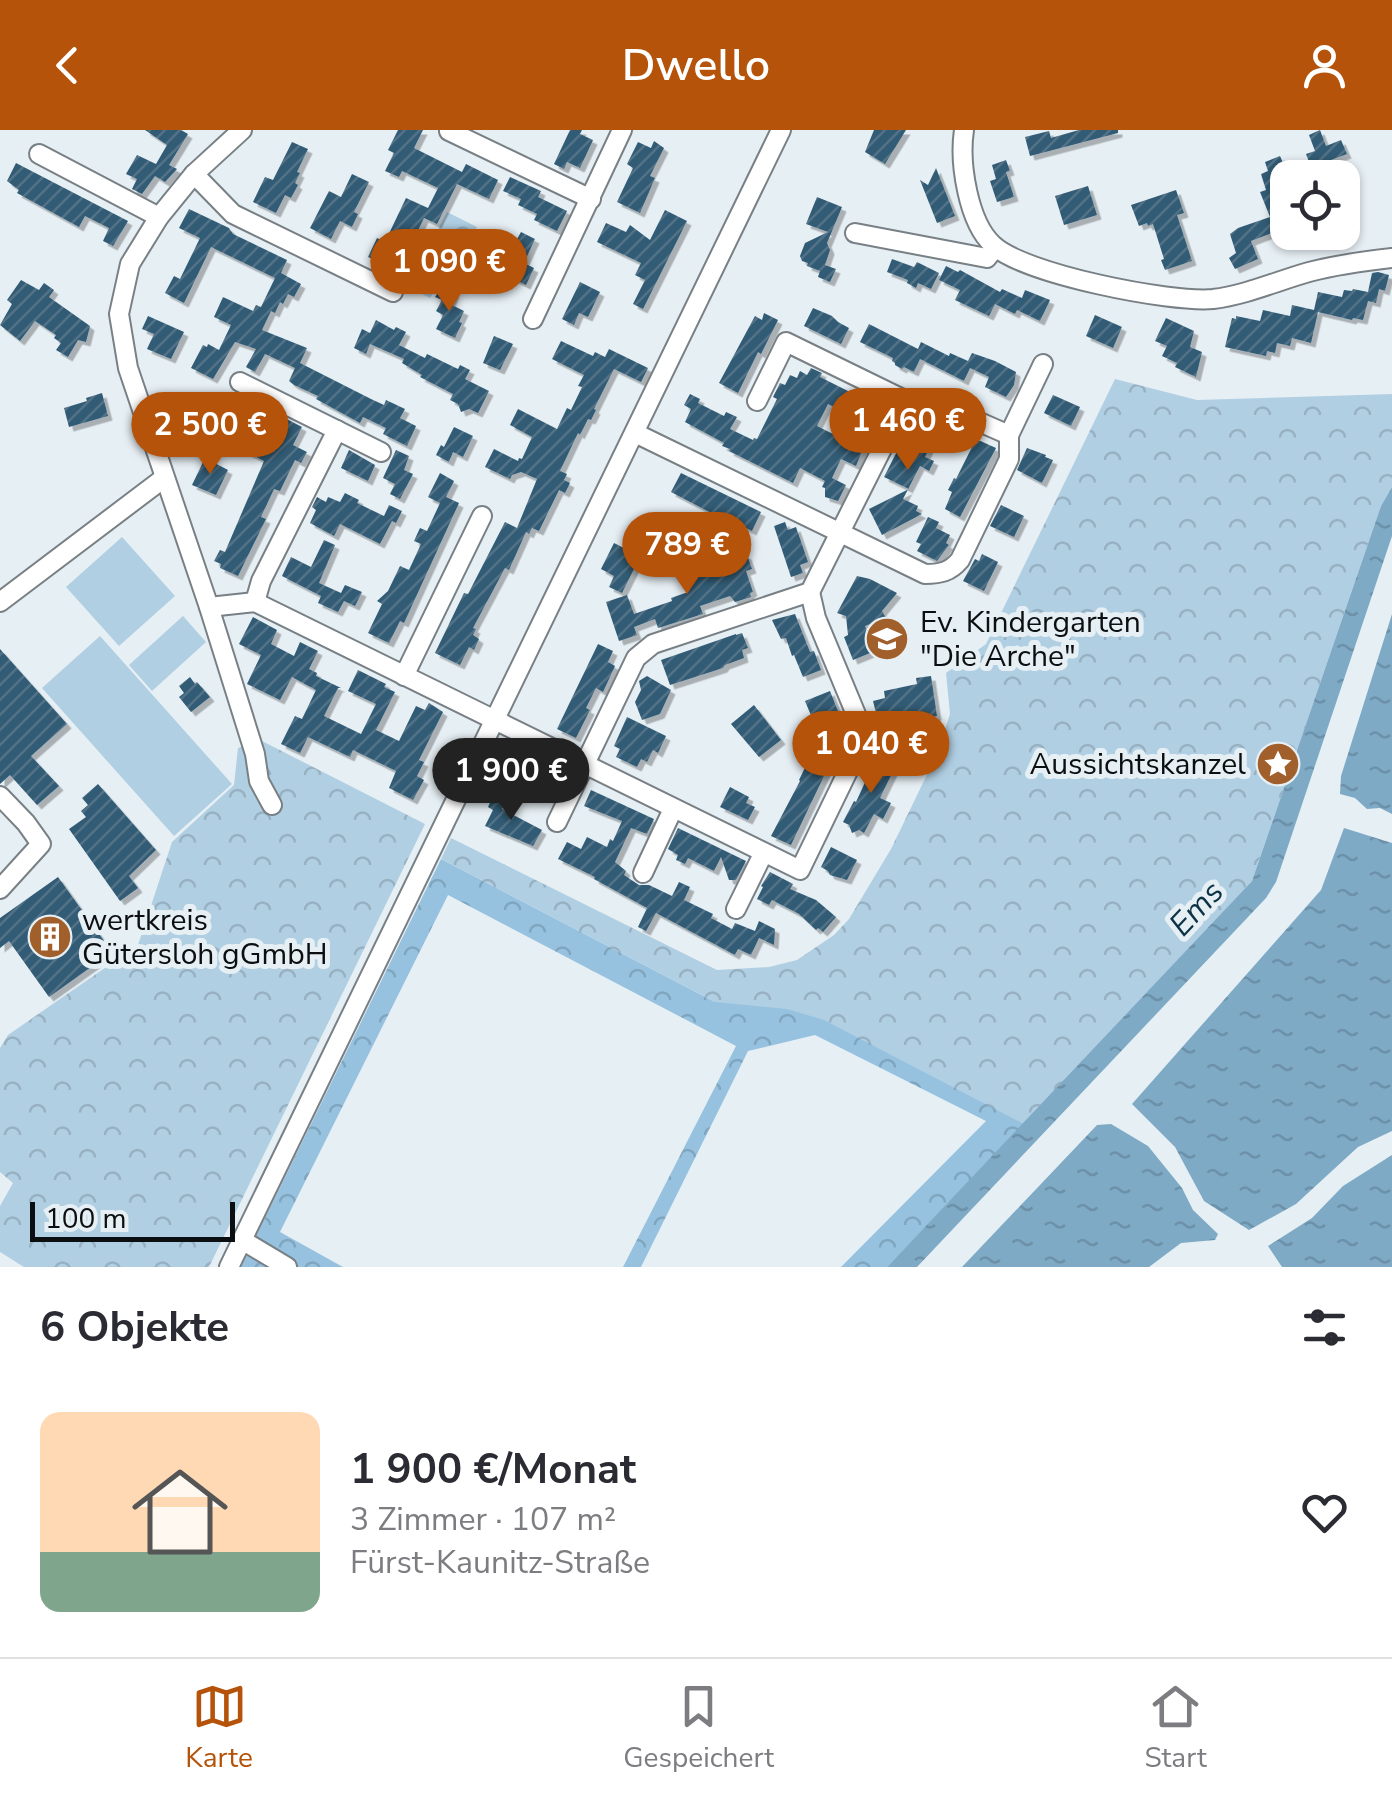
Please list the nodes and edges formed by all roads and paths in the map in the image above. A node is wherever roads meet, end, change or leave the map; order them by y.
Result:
1 (242, 130) edge
2 (622, 130) edge
3 (781, 130) edge
4 (964, 130) edge
5 (448, 131) edge
6 (39, 154) dead end
7 (194, 174) junction
8 (591, 199) junction
9 (159, 216) junction
10 (854, 233) dead end
11 (995, 248) junction
12 (1392, 258) edge
13 (393, 292) dead end
14 (533, 319) dead end
15 (1043, 364) dead end
16 (240, 382) dead end
17 (758, 401) dead end
18 (906, 401) junction
19 (337, 430) junction
20 (636, 433) junction
21 (1009, 436) junction
22 (381, 452) dead end
23 (164, 478) junction
24 (482, 516) dead end
25 (840, 532) junction
26 (810, 592) junction
27 (0, 602) edge
28 (255, 602) junction
29 (209, 607) junction
30 (404, 676) junction
31 (496, 722) junction
32 (584, 765) junction
33 (0, 796) edge
34 (272, 805) dead end
35 (673, 809) junction
36 (557, 822) dead end
37 (763, 854) junction
38 (642, 874) dead end
39 (0, 889) edge
40 (736, 908) dead end
41 (242, 1240) junction
42 (229, 1267) edge
43 (287, 1267) edge

1 - 7 street
2 - 8 street
3 - 20 street
4 - 11 street
5 - 8 street
6 - 9 street
7 - 9 street
7 - 13 street
8 - 14 street
9 - 23 street
10 - 11 street
11 - 12 street
15 - 21 street
16 - 19 street
17 - 18 street
18 - 21 street
18 - 25 street
19 - 22 street
19 - 28 street
20 - 25 street
20 - 31 street
21 - 25 street
23 - 27 street
23 - 29 street
24 - 30 street
25 - 26 street
26 - 32 street
26 - 37 street
28 - 29 street
28 - 30 street
29 - 34 street
30 - 31 street
31 - 32 street
31 - 41 street
32 - 35 street
32 - 36 street
33 - 39 street
35 - 37 street
35 - 38 street
37 - 40 street
41 - 42 street
41 - 43 street

